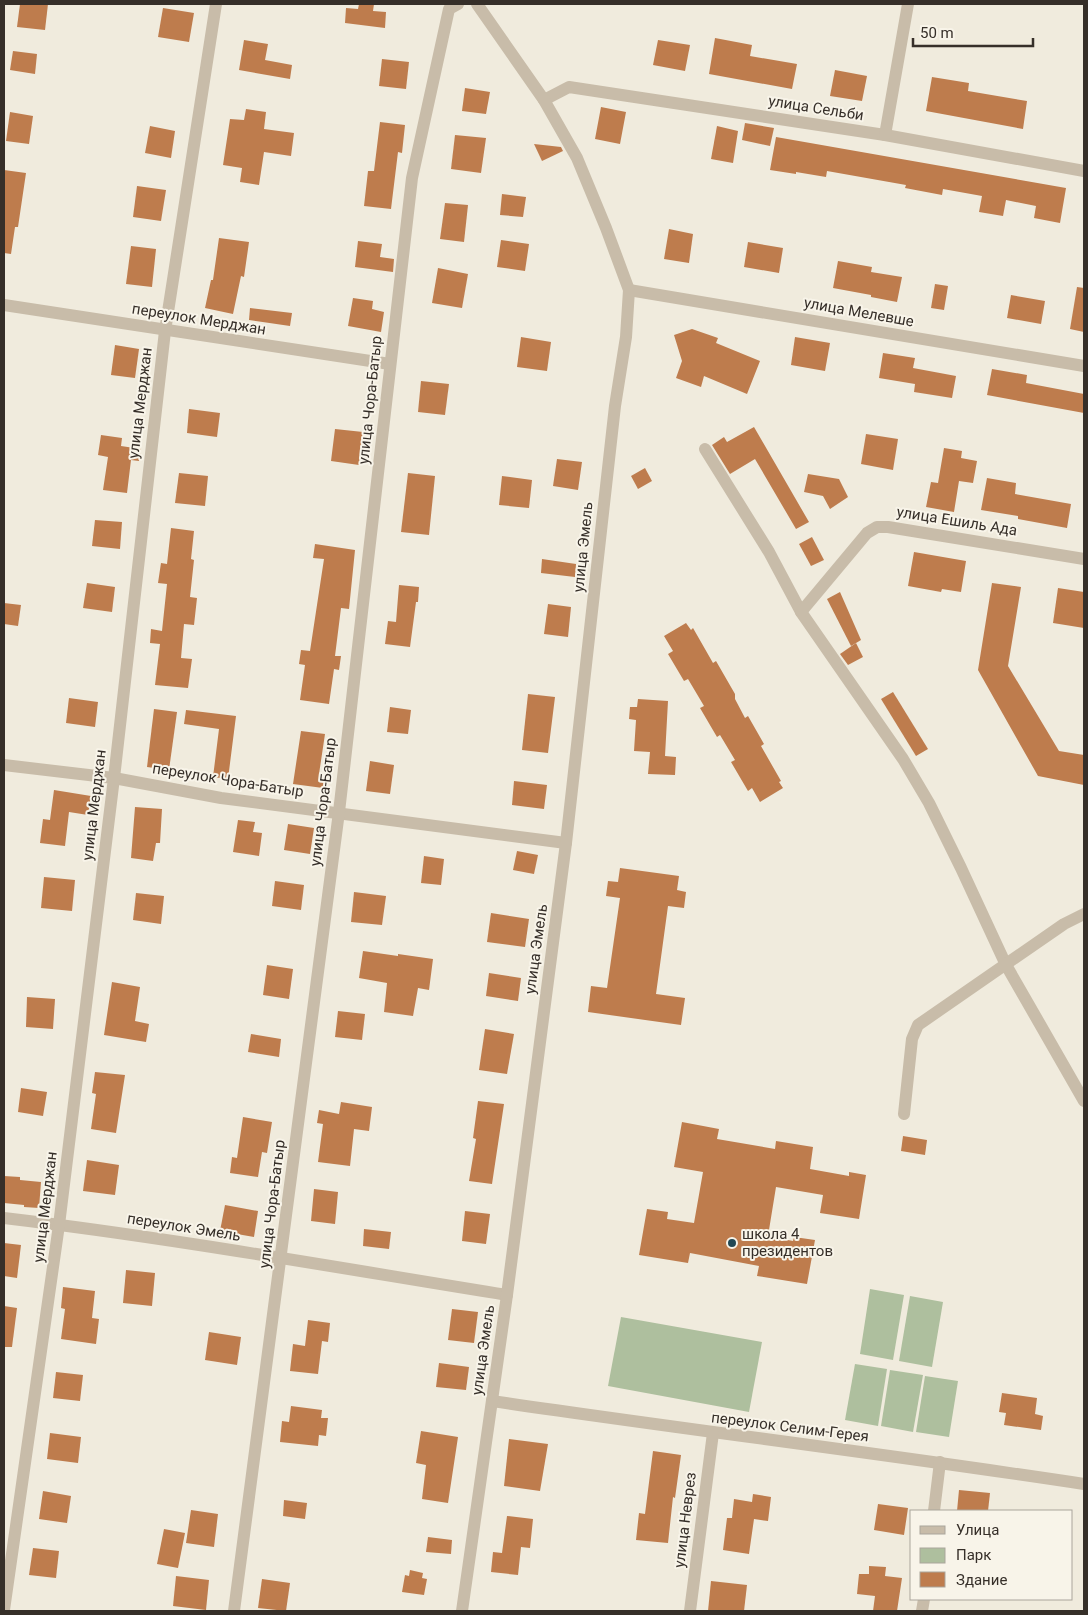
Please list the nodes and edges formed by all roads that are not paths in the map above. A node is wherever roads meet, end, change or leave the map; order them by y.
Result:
1 (216, 4) edge
2 (458, 4) edge
3 (478, 4) edge
4 (908, 4) edge
5 (544, 100) junction
6 (885, 135) junction
7 (1084, 171) edge
8 (629, 290) junction
9 (4, 305) edge
10 (165, 331) junction
11 (390, 364) junction
12 (1084, 366) edge
13 (704, 449) dead end
14 (1084, 559) edge
15 (801, 612) junction
16 (4, 765) edge
17 (114, 778) junction
18 (339, 812) junction
19 (566, 843) junction
20 (1084, 914) edge
21 (1006, 965) junction
22 (1084, 1101) edge
23 (904, 1114) dead end
24 (4, 1218) edge
25 (59, 1225) junction
26 (281, 1258) junction
27 (507, 1295) junction
28 (492, 1401) junction
29 (713, 1433) junction
30 (940, 1462) junction
31 (1084, 1484) edge
32 (934, 1510) edge
33 (4, 1610) edge
34 (234, 1611) edge
35 (462, 1611) edge
36 (690, 1611) edge

1 - 10 street, улица Мерджан
2 - 11 street, улица Чора-Батыр
3 - 5 street
4 - 6 street
5 - 6 street, улица Сельби
5 - 8 street
6 - 7 street, улица Сельби
8 - 12 street, улица Мелевше
8 - 19 street, улица Эмель
9 - 10 street, переулок Мерджан
10 - 11 street, переулок Мерджан
10 - 17 street, улица Мерджан
11 - 18 street, улица Чора-Батыр
13 - 15 street
14 - 15 street, улица Ешиль Ада
15 - 21 street
16 - 17 street, переулок Чора-Батыр
17 - 18 street, переулок Чора-Батыр
17 - 25 street, улица Мерджан
18 - 19 street, переулок Чора-Батыр
18 - 26 street, улица Чора-Батыр
19 - 27 street, улица Эмель
20 - 21 street
21 - 22 street
21 - 23 street
24 - 25 street, переулок Эмель
25 - 26 street, переулок Эмель
25 - 33 street, улица Мерджан
26 - 27 street, переулок Эмель
26 - 34 street, улица Чора-Батыр
27 - 28 street, улица Эмель
28 - 29 street, переулок Селим-Герея
28 - 35 street, улица Эмель
29 - 30 street, переулок Селим-Герея
29 - 36 street, улица Неврез
30 - 31 street, переулок Селим-Герея
30 - 32 street

